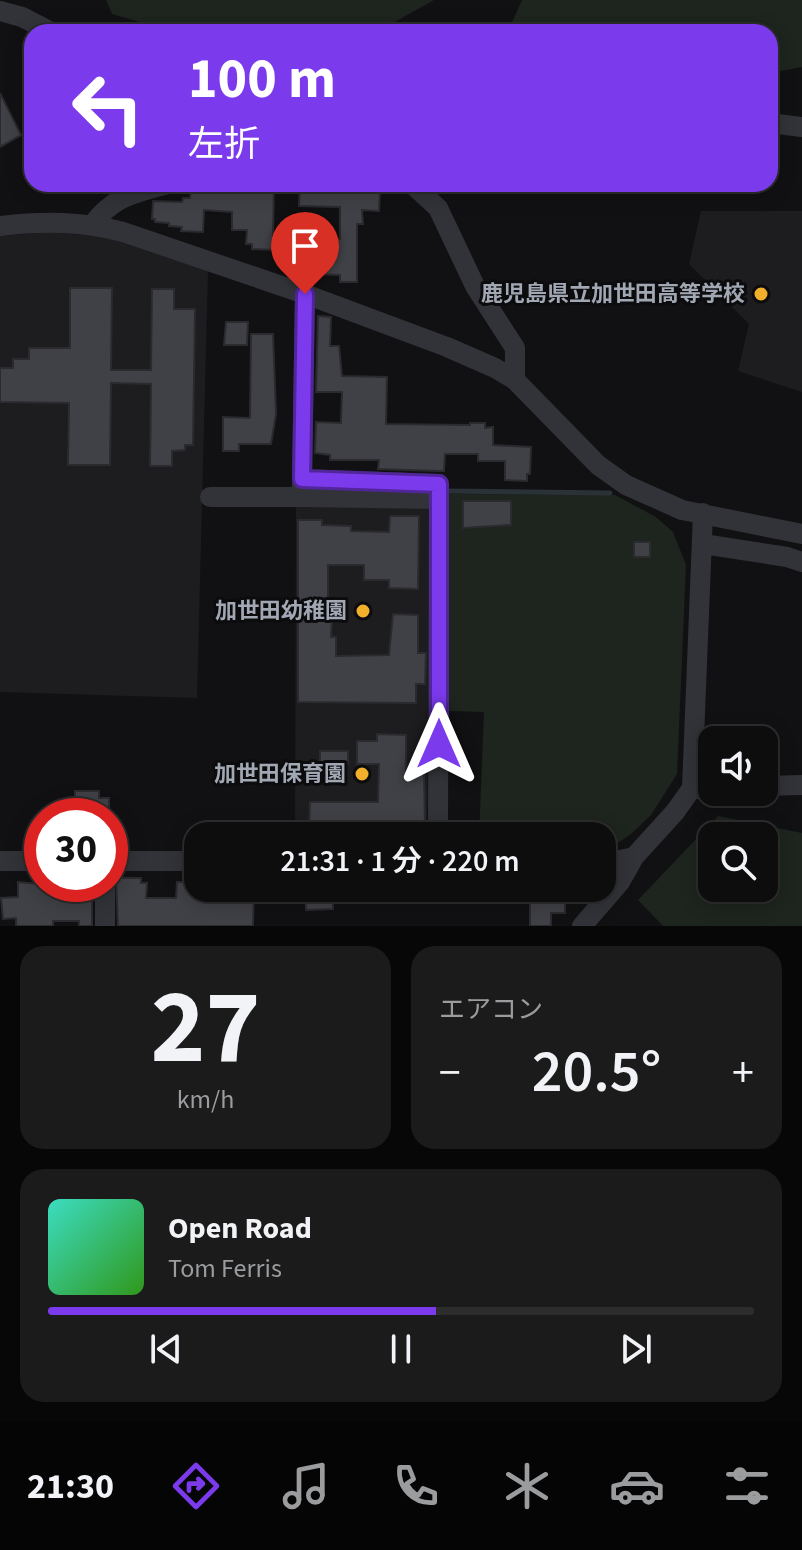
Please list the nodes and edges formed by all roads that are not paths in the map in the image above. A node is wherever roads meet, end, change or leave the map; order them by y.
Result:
1 (0, 11) edge
2 (36, 24) edge
3 (778, 124) edge
4 (802, 127) edge
5 (139, 192) edge
6 (421, 192) edge
7 (93, 224) junction
8 (0, 226) edge
9 (305, 294) junction
10 (515, 380) junction
11 (302, 488) junction
12 (210, 497) dead end
13 (703, 513) junction
14 (802, 534) edge
15 (703, 544) junction
16 (802, 562) edge
17 (702, 726) edge
18 (802, 785) edge
19 (778, 786) edge
20 (698, 793) edge
21 (438, 822) edge
22 (634, 857) junction
23 (0, 861) edge
24 (24, 861) edge
25 (128, 861) edge
26 (184, 861) edge
27 (616, 861) edge
28 (105, 902) edge
29 (105, 926) edge
30 (582, 926) edge

1 - 2 street
3 - 4 street
5 - 7 street
6 - 10 street
7 - 8 street
7 - 9 street
9 - 10 street
9 - 11 street
10 - 13 street
11 - 12 street
11 - 21 street
13 - 14 street
13 - 15 street
15 - 16 street
15 - 17 street
18 - 19 street
20 - 22 street
22 - 27 street
22 - 30 street
23 - 24 street
25 - 26 street
28 - 29 street

